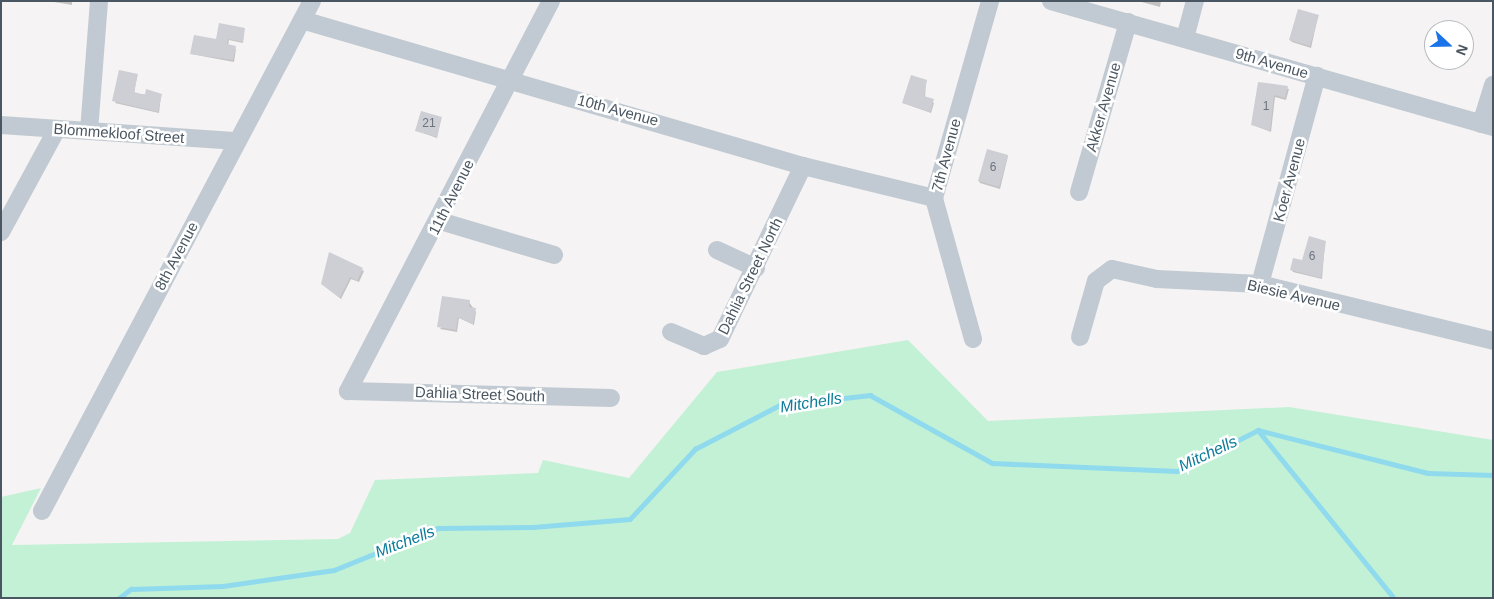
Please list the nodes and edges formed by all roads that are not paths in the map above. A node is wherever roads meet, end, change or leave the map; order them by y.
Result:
1 (99, 1) edge
2 (312, 1) edge
3 (551, 1) edge
4 (990, 1) edge
5 (1051, 1) edge
6 (1195, 1) edge
7 (302, 20) junction
8 (1128, 22) junction
9 (1184, 38) junction
10 (1317, 76) junction
11 (509, 80) junction
12 (1493, 85) edge
13 (1, 125) edge
14 (1487, 126) edge
15 (57, 129) junction
16 (89, 131) junction
17 (237, 141) junction
18 (803, 166) junction
19 (1078, 192) dead end
20 (934, 198) junction
21 (440, 221) junction
22 (1, 232) edge
23 (717, 250) dead end
24 (554, 255) dead end
25 (756, 268) junction
26 (1260, 284) junction
27 (671, 332) dead end
28 (1080, 337) dead end
29 (972, 339) dead end
30 (1493, 341) edge
31 (348, 391) joint
32 (611, 398) dead end
33 (42, 511) dead end

1 - 16 street
2 - 7 street, 8th Avenue
3 - 11 street, 11th Avenue
4 - 20 street, 7th Avenue
5 - 8 street, 9th Avenue
6 - 9 street
7 - 11 street, 10th Avenue
7 - 17 street, 8th Avenue
8 - 9 street, 9th Avenue
8 - 19 street, Akker Avenue
9 - 10 street, 9th Avenue
10 - 14 street, 9th Avenue
10 - 26 street, Koer Avenue
11 - 18 street, 10th Avenue
11 - 21 street, 11th Avenue
12 - 14 street
13 - 15 street, Blommekloof Street
15 - 16 street, Blommekloof Street
15 - 22 street
16 - 17 street, Blommekloof Street
17 - 33 street, 8th Avenue
18 - 20 street, 10th Avenue
18 - 25 street, Dahlia Street North
20 - 29 street, 7th Avenue
21 - 24 street
21 - 31 street, 11th Avenue
23 - 25 street
25 - 27 street, Dahlia Street North
26 - 28 street, Biesie Avenue
26 - 30 street, Biesie Avenue
31 - 32 street, Dahlia Street South

